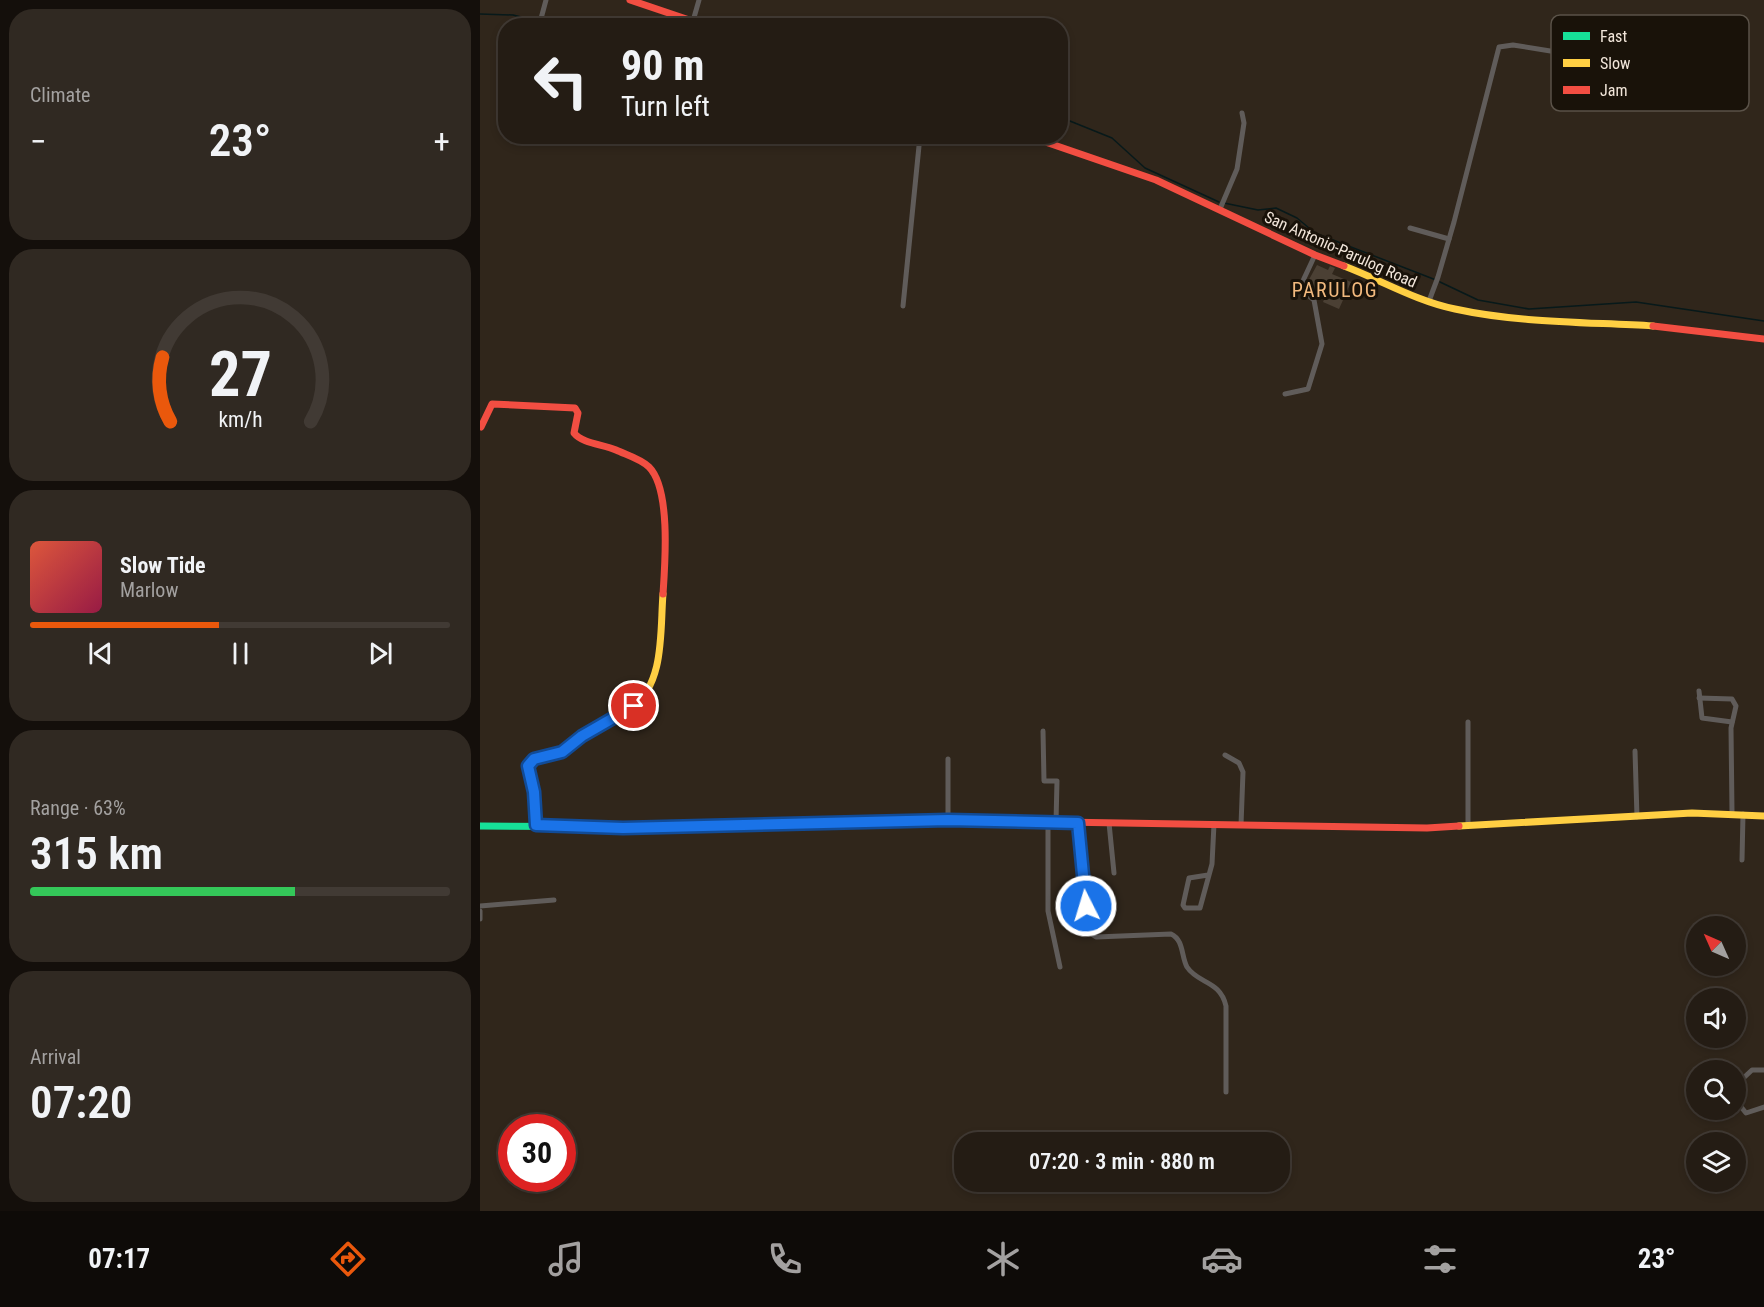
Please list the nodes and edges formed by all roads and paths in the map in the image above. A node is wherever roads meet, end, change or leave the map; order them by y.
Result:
1 (546, 0) edge
2 (630, 0) edge
3 (699, 0) edge
4 (541, 18) edge
5 (684, 18) edge
6 (694, 18) edge
7 (1551, 51) edge
8 (1242, 113) dead end
9 (919, 144) edge
10 (1051, 144) edge
11 (1222, 206) junction
12 (1410, 228) dead end
13 (1449, 239) junction
14 (1315, 255) junction
15 (1429, 301) junction
16 (903, 306) dead end
17 (1764, 339) edge
18 (1285, 394) dead end
19 (481, 427) edge
20 (1468, 722) dead end
21 (1732, 722) junction
22 (1043, 731) dead end
23 (1635, 751) dead end
24 (1226, 755) dead end
25 (948, 759) dead end
26 (1732, 812) junction
27 (1743, 814) junction
28 (1764, 816) edge
29 (1637, 817) junction
30 (948, 820) junction
31 (1052, 822) junction
32 (1078, 823) junction
33 (1109, 823) junction
34 (1214, 824) junction
35 (536, 825) junction
36 (1241, 825) junction
37 (1468, 825) junction
38 (480, 826) edge
39 (1742, 860) dead end
40 (1114, 873) dead end
41 (1208, 875) junction
42 (554, 900) dead end
43 (480, 906) edge
44 (480, 911) edge
45 (480, 919) edge
46 (1060, 967) dead end
47 (1764, 1070) edge
48 (1226, 1092) dead end
49 (1764, 1107) edge

1 - 4 street
2 - 5 street
3 - 6 street
7 - 13 street
8 - 11 street
9 - 16 street
10 - 11 street, San Antonio-Parulog Road
11 - 14 street, San Antonio-Parulog Road
12 - 13 street
13 - 15 street
14 - 15 street, San Antonio-Parulog Road
14 - 18 street
15 - 17 street, San Antonio-Parulog Road
19 - 35 street
20 - 37 street
21 - 21 street
21 - 26 street
22 - 31 street
23 - 29 street
24 - 36 street
25 - 30 street
26 - 27 street
26 - 29 street
27 - 28 street
27 - 39 street
29 - 37 street
30 - 31 street
30 - 35 street
31 - 32 street
31 - 46 street
32 - 33 street
32 - 48 street
33 - 34 street
33 - 40 street
34 - 36 street
34 - 41 street
35 - 38 street
36 - 37 street
41 - 41 street
42 - 43 street
44 - 45 street
47 - 49 street

